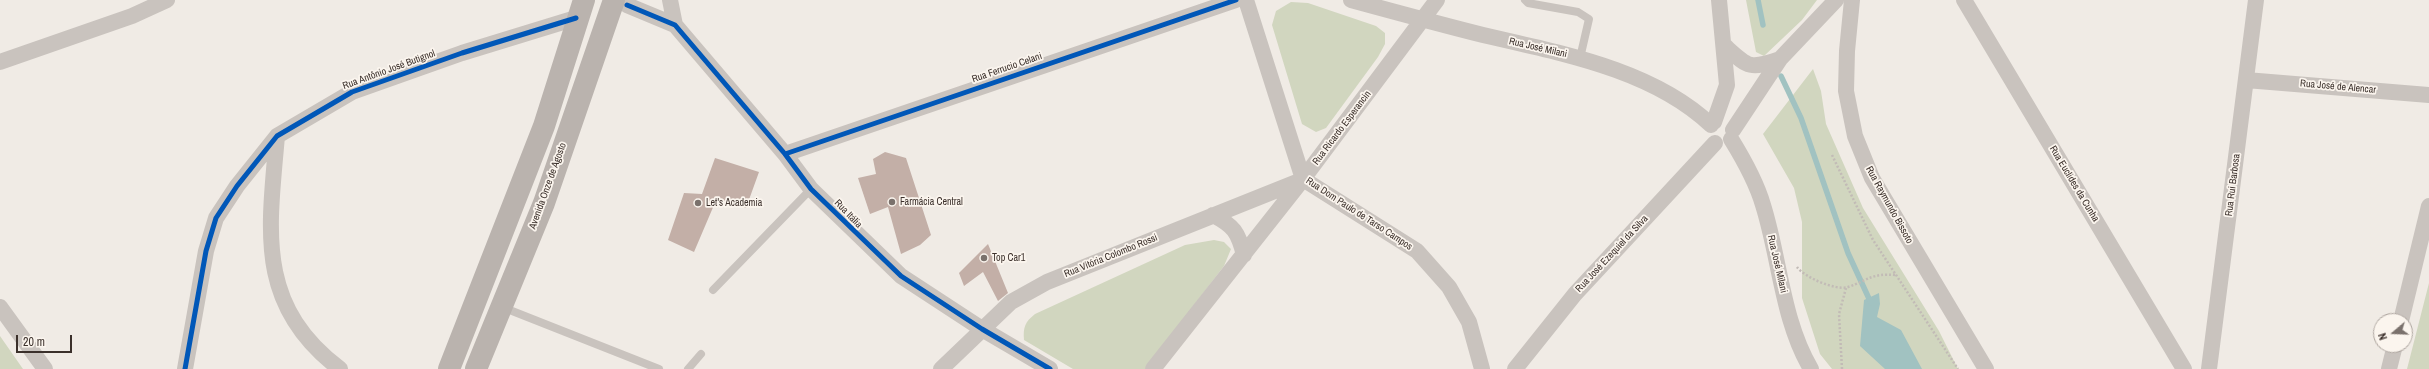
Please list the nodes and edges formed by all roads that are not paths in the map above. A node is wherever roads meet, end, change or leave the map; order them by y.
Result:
1 (167, 0) edge
2 (670, 0) edge
3 (1236, 0) edge
4 (1246, 0) edge
5 (1351, 0) edge
6 (1437, 0) edge
7 (1525, 0) edge
8 (1719, 0) edge
9 (1836, 0) edge
10 (1852, 0) edge
11 (1964, 0) edge
12 (2256, 0) edge
13 (622, 4) edge
14 (580, 9) edge
15 (1422, 20) junction
16 (675, 25) junction
17 (1725, 46) junction
18 (1580, 58) junction
19 (1780, 59) junction
20 (0, 62) edge
21 (2246, 80) junction
22 (2429, 95) edge
23 (1713, 124) junction
24 (1732, 135) junction
25 (277, 136) junction
26 (1715, 143) junction
27 (785, 154) junction
28 (1303, 179) junction
29 (812, 189) junction
30 (2429, 206) edge
31 (1213, 215) junction
32 (1244, 255) junction
33 (713, 290) dead end
34 (501, 306) junction
35 (0, 307) edge
36 (2403, 313) edge
37 (982, 329) junction
38 (2393, 353) edge
39 (702, 354) dead end
40 (46, 369) edge
41 (185, 369) edge
42 (340, 369) edge
43 (449, 369) edge
44 (476, 369) edge
45 (659, 369) edge
46 (688, 369) edge
47 (941, 369) edge
48 (1050, 369) edge
49 (1153, 369) edge
50 (1482, 369) edge
51 (1514, 369) edge
52 (1811, 369) edge
53 (1986, 369) edge
54 (2184, 369) edge
55 (2208, 369) edge
56 (2389, 369) edge

1 - 20 street
2 - 16 street
3 - 27 street, Rua Ferrucio Celani
4 - 28 street, Rua Dom Paulo de Tarso Campos
5 - 15 street, Rua José Milani
6 - 15 street, Rua Ricardo Esperancin
7 - 18 lane
8 - 17 street
9 - 19 street
10 - 53 street, Rua Raymundo Bissoto
11 - 54 street, Rua Euclides da Cunha
12 - 21 street, Rua Rui Barbosa
13 - 16 street
13 - 34 main road, Avenida Onze de Agosto
14 - 25 street, Rua Antônio José Butignol
14 - 43 main road
15 - 18 street, Rua José Milani
15 - 28 street, Rua Ricardo Esperancin
16 - 27 street, Rua Itália
17 - 19 street
17 - 23 street
18 - 23 street, Rua José Milani
19 - 24 street
21 - 22 street, Rua José de Alencar
21 - 55 street, Rua Rui Barbosa
23 - 24 street
23 - 26 street
24 - 26 street
24 - 52 street, Rua José Milani
25 - 41 street, Rua Antônio José Butignol
25 - 42 street
26 - 51 street, Rua José Ezequiel da Silva
27 - 29 street, Rua Itália
28 - 31 street, Rua Vitória Colombo Rossi
28 - 32 street, Rua Ricardo Esperancin
28 - 50 street, Rua Dom Paulo de Tarso Campos
29 - 33 lane
29 - 37 street, Rua Itália
30 - 36 street
31 - 32 street
31 - 37 street, Rua Vitória Colombo Rossi
32 - 49 street, Rua Ricardo Esperancin
34 - 44 main road, Avenida Onze de Agosto
34 - 45 lane
35 - 40 street
37 - 47 street, Rua Vitória Colombo Rossi
37 - 48 street, Rua Itália
38 - 56 street
39 - 46 lane

